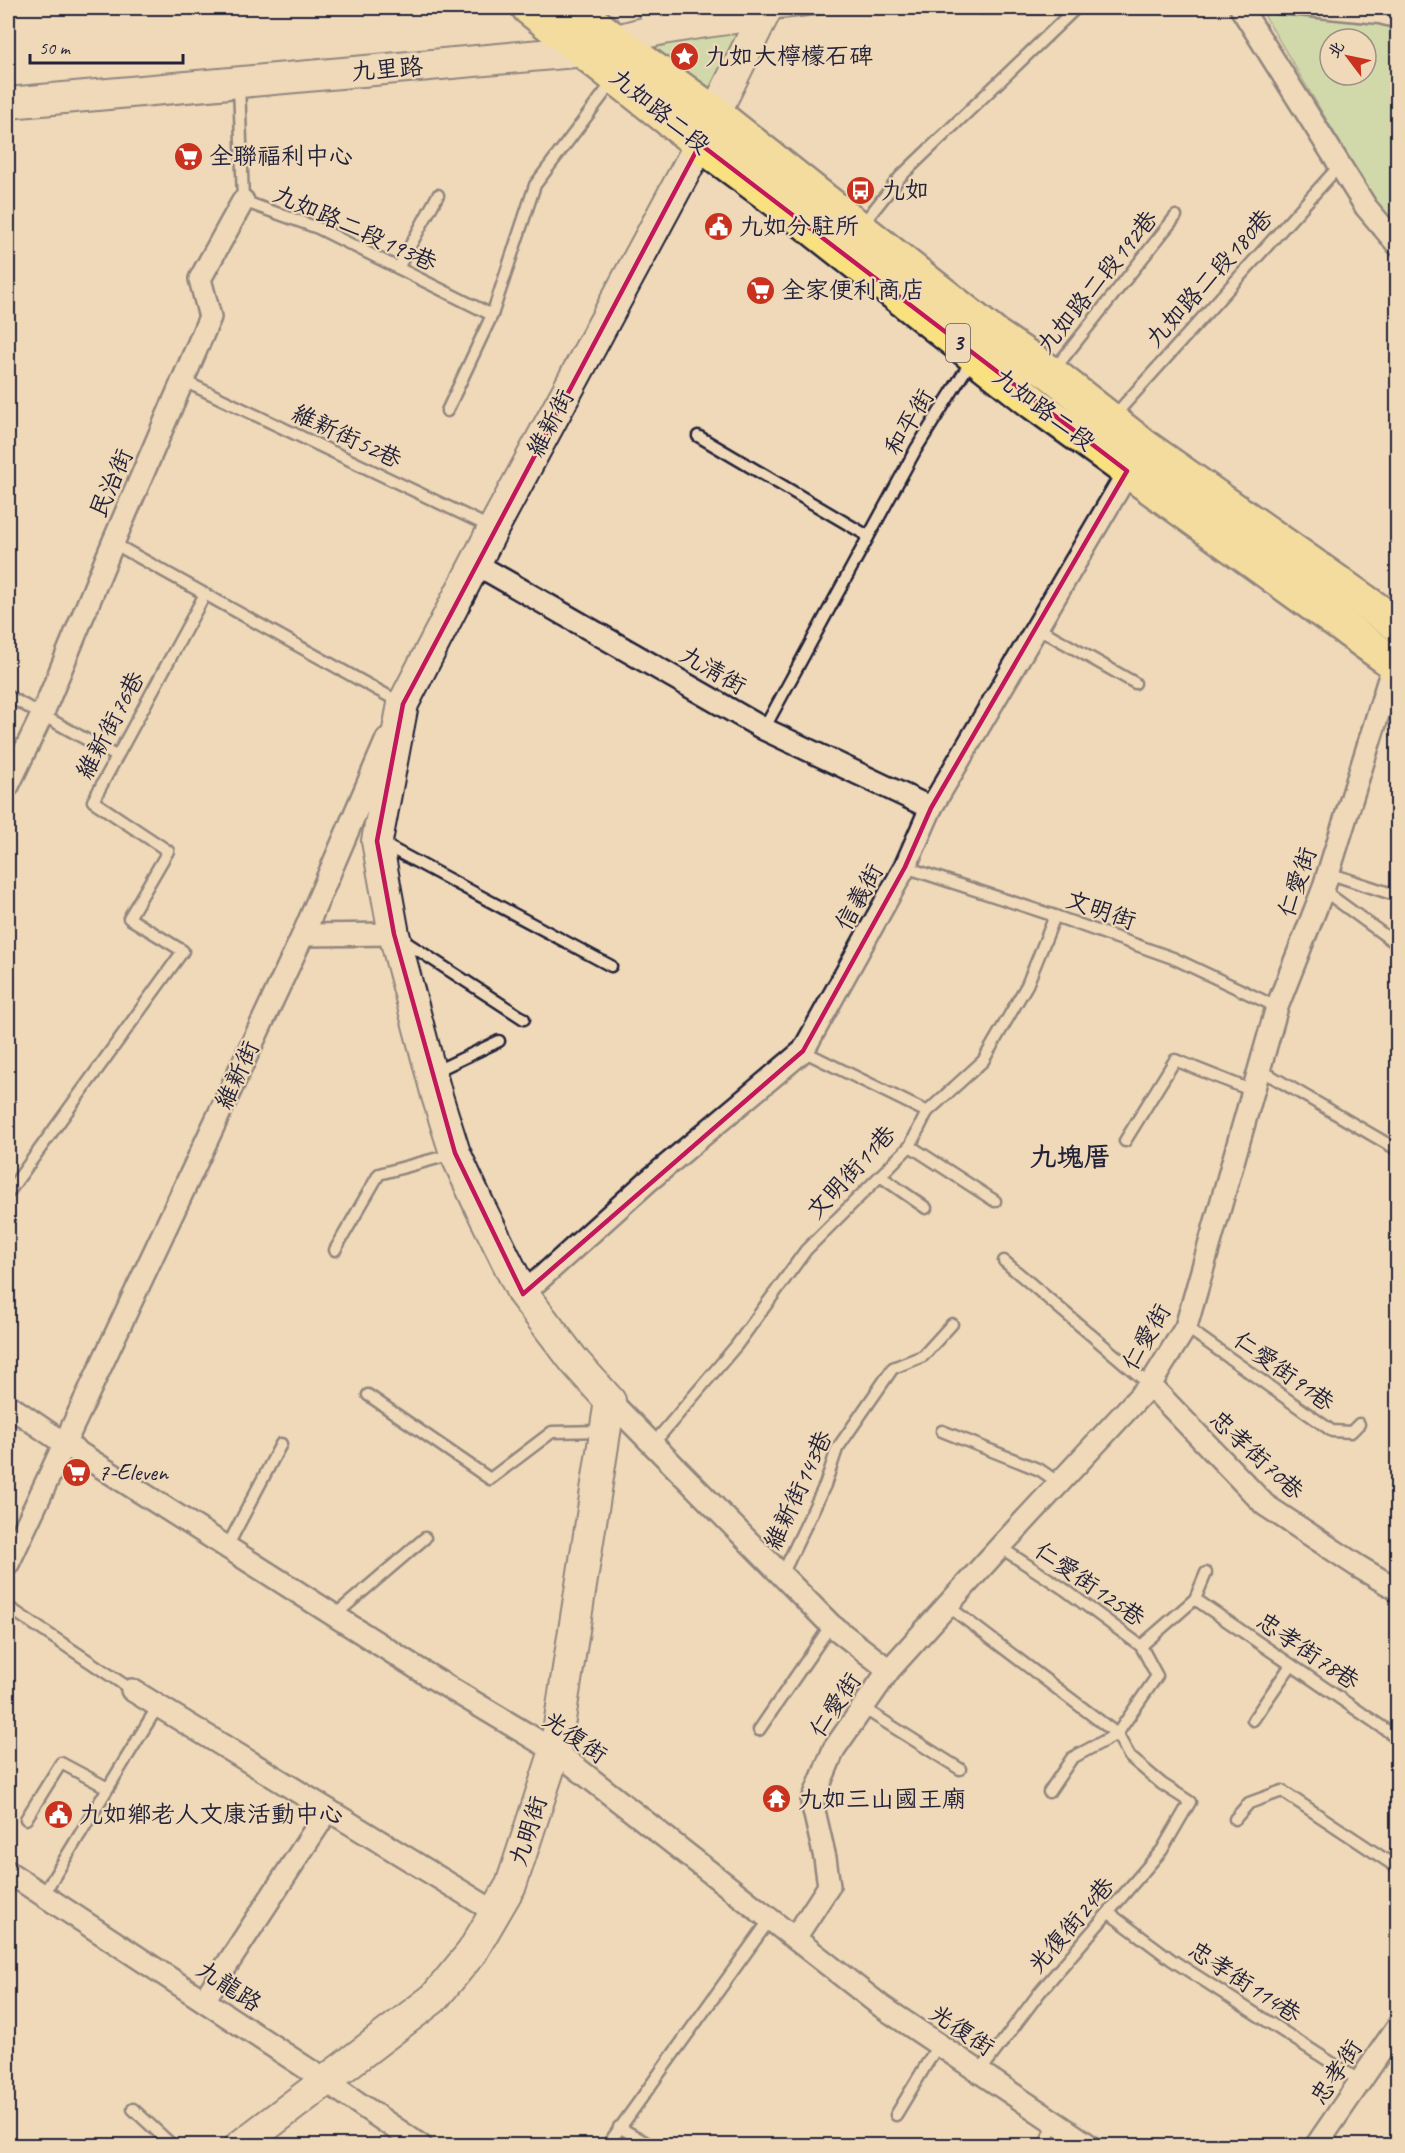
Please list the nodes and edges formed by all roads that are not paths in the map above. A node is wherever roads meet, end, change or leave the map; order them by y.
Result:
1 (529, 8) edge
2 (574, 8) edge
3 (821, 8) edge
4 (980, 8) edge
5 (1064, 8) edge
6 (1076, 8) edge
7 (1241, 8) edge
8 (1278, 8) edge
9 (764, 11) edge
10 (647, 19) edge
11 (1398, 23) edge
12 (600, 45) junction
13 (617, 76) junction
14 (239, 82) junction
15 (8, 103) edge
16 (714, 113) junction
17 (700, 144) junction
18 (1340, 165) junction
19 (438, 195) dead end
20 (243, 201) junction
21 (1176, 216) dead end
22 (860, 227) junction
23 (1398, 245) edge
24 (398, 268) junction
25 (492, 315) junction
26 (983, 345) junction
27 (1050, 373) junction
28 (184, 381) junction
29 (447, 411) dead end
30 (1110, 420) junction
31 (698, 436) dead end
32 (1136, 459) junction
33 (493, 529) junction
34 (868, 536) junction
35 (113, 543) junction
36 (476, 564) junction
37 (205, 594) junction
38 (1398, 625) edge
39 (1038, 628) junction
40 (1396, 664) edge
41 (1135, 683) dead end
42 (8, 696) edge
43 (403, 704) junction
44 (42, 715) junction
45 (764, 729) junction
46 (116, 756) junction
47 (8, 786) edge
48 (931, 808) junction
49 (377, 841) junction
50 (905, 867) junction
51 (1326, 882) junction
52 (1397, 894) edge
53 (1055, 916) junction
54 (394, 934) junction
55 (303, 935) junction
56 (1398, 945) edge
57 (611, 966) dead end
58 (1277, 1007) junction
59 (524, 1019) dead end
60 (499, 1041) dead end
61 (803, 1051) junction
62 (1259, 1069) junction
63 (430, 1073) junction
64 (1253, 1091) junction
65 (927, 1112) junction
66 (1125, 1141) dead end
67 (909, 1146) junction
68 (1398, 1150) edge
69 (455, 1153) junction
70 (12, 1175) edge
71 (880, 1176) junction
72 (8, 1193) edge
73 (995, 1202) dead end
74 (926, 1208) dead end
75 (335, 1250) dead end
76 (1004, 1262) dead end
77 (523, 1293) junction
78 (952, 1324) dead end
79 (1186, 1327) junction
80 (1150, 1385) junction
81 (368, 1395) dead end
82 (610, 1401) junction
83 (8, 1405) edge
84 (1359, 1424) dead end
85 (606, 1431) junction
86 (942, 1431) dead end
87 (65, 1444) junction
88 (281, 1444) dead end
89 (653, 1444) junction
90 (1059, 1483) junction
91 (425, 1538) dead end
92 (227, 1546) junction
93 (1000, 1547) junction
94 (8, 1564) edge
95 (1206, 1573) dead end
96 (782, 1575) junction
97 (1398, 1590) edge
98 (1195, 1599) junction
99 (948, 1606) junction
100 (8, 1607) edge
101 (335, 1616) junction
102 (831, 1625) junction
103 (1141, 1646) junction
104 (1291, 1665) junction
105 (890, 1670) junction
106 (132, 1690) joint
107 (158, 1706) junction
108 (863, 1708) junction
109 (1253, 1720) dead end
110 (759, 1730) dead end
111 (1117, 1734) junction
112 (1398, 1737) edge
113 (555, 1751) junction
114 (960, 1769) dead end
115 (108, 1788) junction
116 (1049, 1792) dead end
117 (328, 1810) junction
118 (26, 1819) dead end
119 (1235, 1819) dead end
120 (1398, 1868) edge
121 (8, 1872) edge
122 (43, 1895) junction
123 (495, 1912) junction
124 (1109, 1913) junction
125 (771, 1918) junction
126 (795, 1938) junction
127 (204, 2000) junction
128 (1398, 2026) edge
129 (938, 2045) junction
130 (979, 2073) junction
131 (326, 2081) junction
132 (1360, 2081) junction
133 (133, 2109) dead end
134 (896, 2115) dead end
135 (1054, 2122) junction
136 (619, 2127) junction
137 (173, 2145) edge
138 (240, 2145) edge
139 (421, 2145) edge
140 (607, 2145) edge
141 (652, 2145) edge
142 (1045, 2145) edge
143 (1090, 2145) edge
144 (1316, 2145) edge

1 - 12 main road, 九如路二段 / 3
2 - 12 main road, 九如路二段 / 3
3 - 9 lane
4 - 5 lane
6 - 22 lane
7 - 18 street
8 - 11 lane
9 - 10 street, 九里路
9 - 16 street, 維新街
10 - 12 street, 九里路
12 - 13 main road, 九如路二段 / 3
12 - 14 street, 九里路
12 - 16 main road, 九如路二段 / 3
13 - 17 main road, 九如路二段 / 3
13 - 25 lane
14 - 15 street, 九里路
14 - 20 lane, 九如路二段193巷
16 - 17 street, 維新街
16 - 22 main road, 九如路二段 / 3
17 - 26 main road, 九如路二段 / 3
17 - 33 street, 維新街
18 - 23 street
18 - 30 lane, 九如路二段180巷
19 - 24 lane
20 - 24 lane, 九如路二段193巷
20 - 28 street, 民治街
21 - 27 lane, 九如路二段192巷
22 - 26 main road, 九如路二段 / 3
24 - 25 lane, 九如路二段193巷
25 - 29 lane
26 - 27 main road, 九如路二段 / 3
26 - 32 main road, 九如路二段 / 3
26 - 34 lane, 和平街
27 - 30 main road, 九如路二段 / 3
28 - 33 lane, 維新街52巷
28 - 35 street, 民治街
30 - 32 main road, 九如路二段 / 3
31 - 34 lane
32 - 38 main road, 九如路二段 / 3
32 - 39 street, 信義街
32 - 40 main road, 九如路二段 / 3
33 - 36 street, 維新街
34 - 45 lane, 和平街
35 - 37 lane
35 - 44 street, 民治街
36 - 43 street, 維新街
36 - 45 street, 九清街
37 - 43 lane
37 - 46 lane, 維新街76巷
39 - 41 lane
39 - 48 street, 信義街
40 - 51 street, 仁愛街
42 - 44 lane
43 - 49 street, 維新街
43 - 55 street, 維新街
44 - 46 lane
44 - 47 street, 民治街
45 - 48 street, 九清街
46 - 70 lane, 維新街76巷
48 - 50 street, 信義街
49 - 54 street, 維新街
49 - 57 lane
50 - 53 lane, 文明街
50 - 61 street, 信義街
51 - 52 lane
51 - 56 lane
51 - 58 street, 仁愛街
53 - 58 lane, 文明街
53 - 65 lane, 文明街11巷
54 - 55 street
54 - 59 lane
54 - 63 street, 維新街
55 - 87 street, 維新街
58 - 62 street, 仁愛街
60 - 63 lane
61 - 65 lane
61 - 77 street, 信義街
62 - 64 street, 仁愛街
62 - 68 lane
63 - 69 street, 維新街
64 - 66 lane
64 - 79 street, 仁愛街
65 - 67 lane, 文明街11巷
67 - 71 lane, 文明街11巷
67 - 73 lane
69 - 75 lane
69 - 77 street, 維新街
70 - 72 lane
71 - 74 lane
71 - 89 lane, 文明街11巷
76 - 80 lane
77 - 82 street, 維新街
78 - 96 lane, 維新街143巷
79 - 80 street, 仁愛街
79 - 84 lane, 仁愛街91巷
80 - 90 street, 仁愛街
80 - 97 street, 忠孝街70巷
81 - 85 lane
82 - 85 street, 九明街
82 - 89 street
83 - 87 street, 光復街
85 - 113 street, 九明街
86 - 90 lane
87 - 92 street, 光復街
87 - 94 street
88 - 92 lane
89 - 96 street
90 - 93 street, 仁愛街
91 - 101 lane
92 - 101 street, 光復街
93 - 99 street, 仁愛街
93 - 103 lane, 仁愛街125巷
95 - 98 lane
96 - 102 street
98 - 103 lane
98 - 104 lane, 忠孝街78巷
99 - 105 street, 仁愛街
99 - 111 lane
100 - 106 lane
101 - 113 street, 光復街
102 - 105 street
102 - 110 lane
103 - 111 lane, 仁愛街125巷
104 - 109 lane
104 - 112 lane, 忠孝街78巷
105 - 108 street, 仁愛街
106 - 107 street
107 - 115 lane
107 - 117 street
108 - 114 lane
108 - 126 street, 仁愛街
111 - 116 lane, 仁愛街125巷
111 - 124 lane, 光復街24巷
113 - 123 street, 九明街
113 - 125 street, 光復街
115 - 118 lane
115 - 122 lane
117 - 123 street
117 - 127 street
119 - 120 lane
121 - 122 street, 九龍路
122 - 127 street, 九龍路
123 - 131 street, 九明街
124 - 130 lane, 光復街24巷
124 - 132 lane, 忠孝街114巷
125 - 126 street, 光復街
125 - 136 lane
126 - 129 street, 光復街
127 - 131 street, 九龍路
128 - 132 street, 忠孝街
129 - 130 street, 光復街
129 - 134 lane
130 - 135 street, 光復街
131 - 138 street, 九明街
131 - 139 street, 九龍路
132 - 144 street, 忠孝街
133 - 137 lane
135 - 142 lane
135 - 143 street, 光復街
136 - 140 lane
136 - 141 lane

